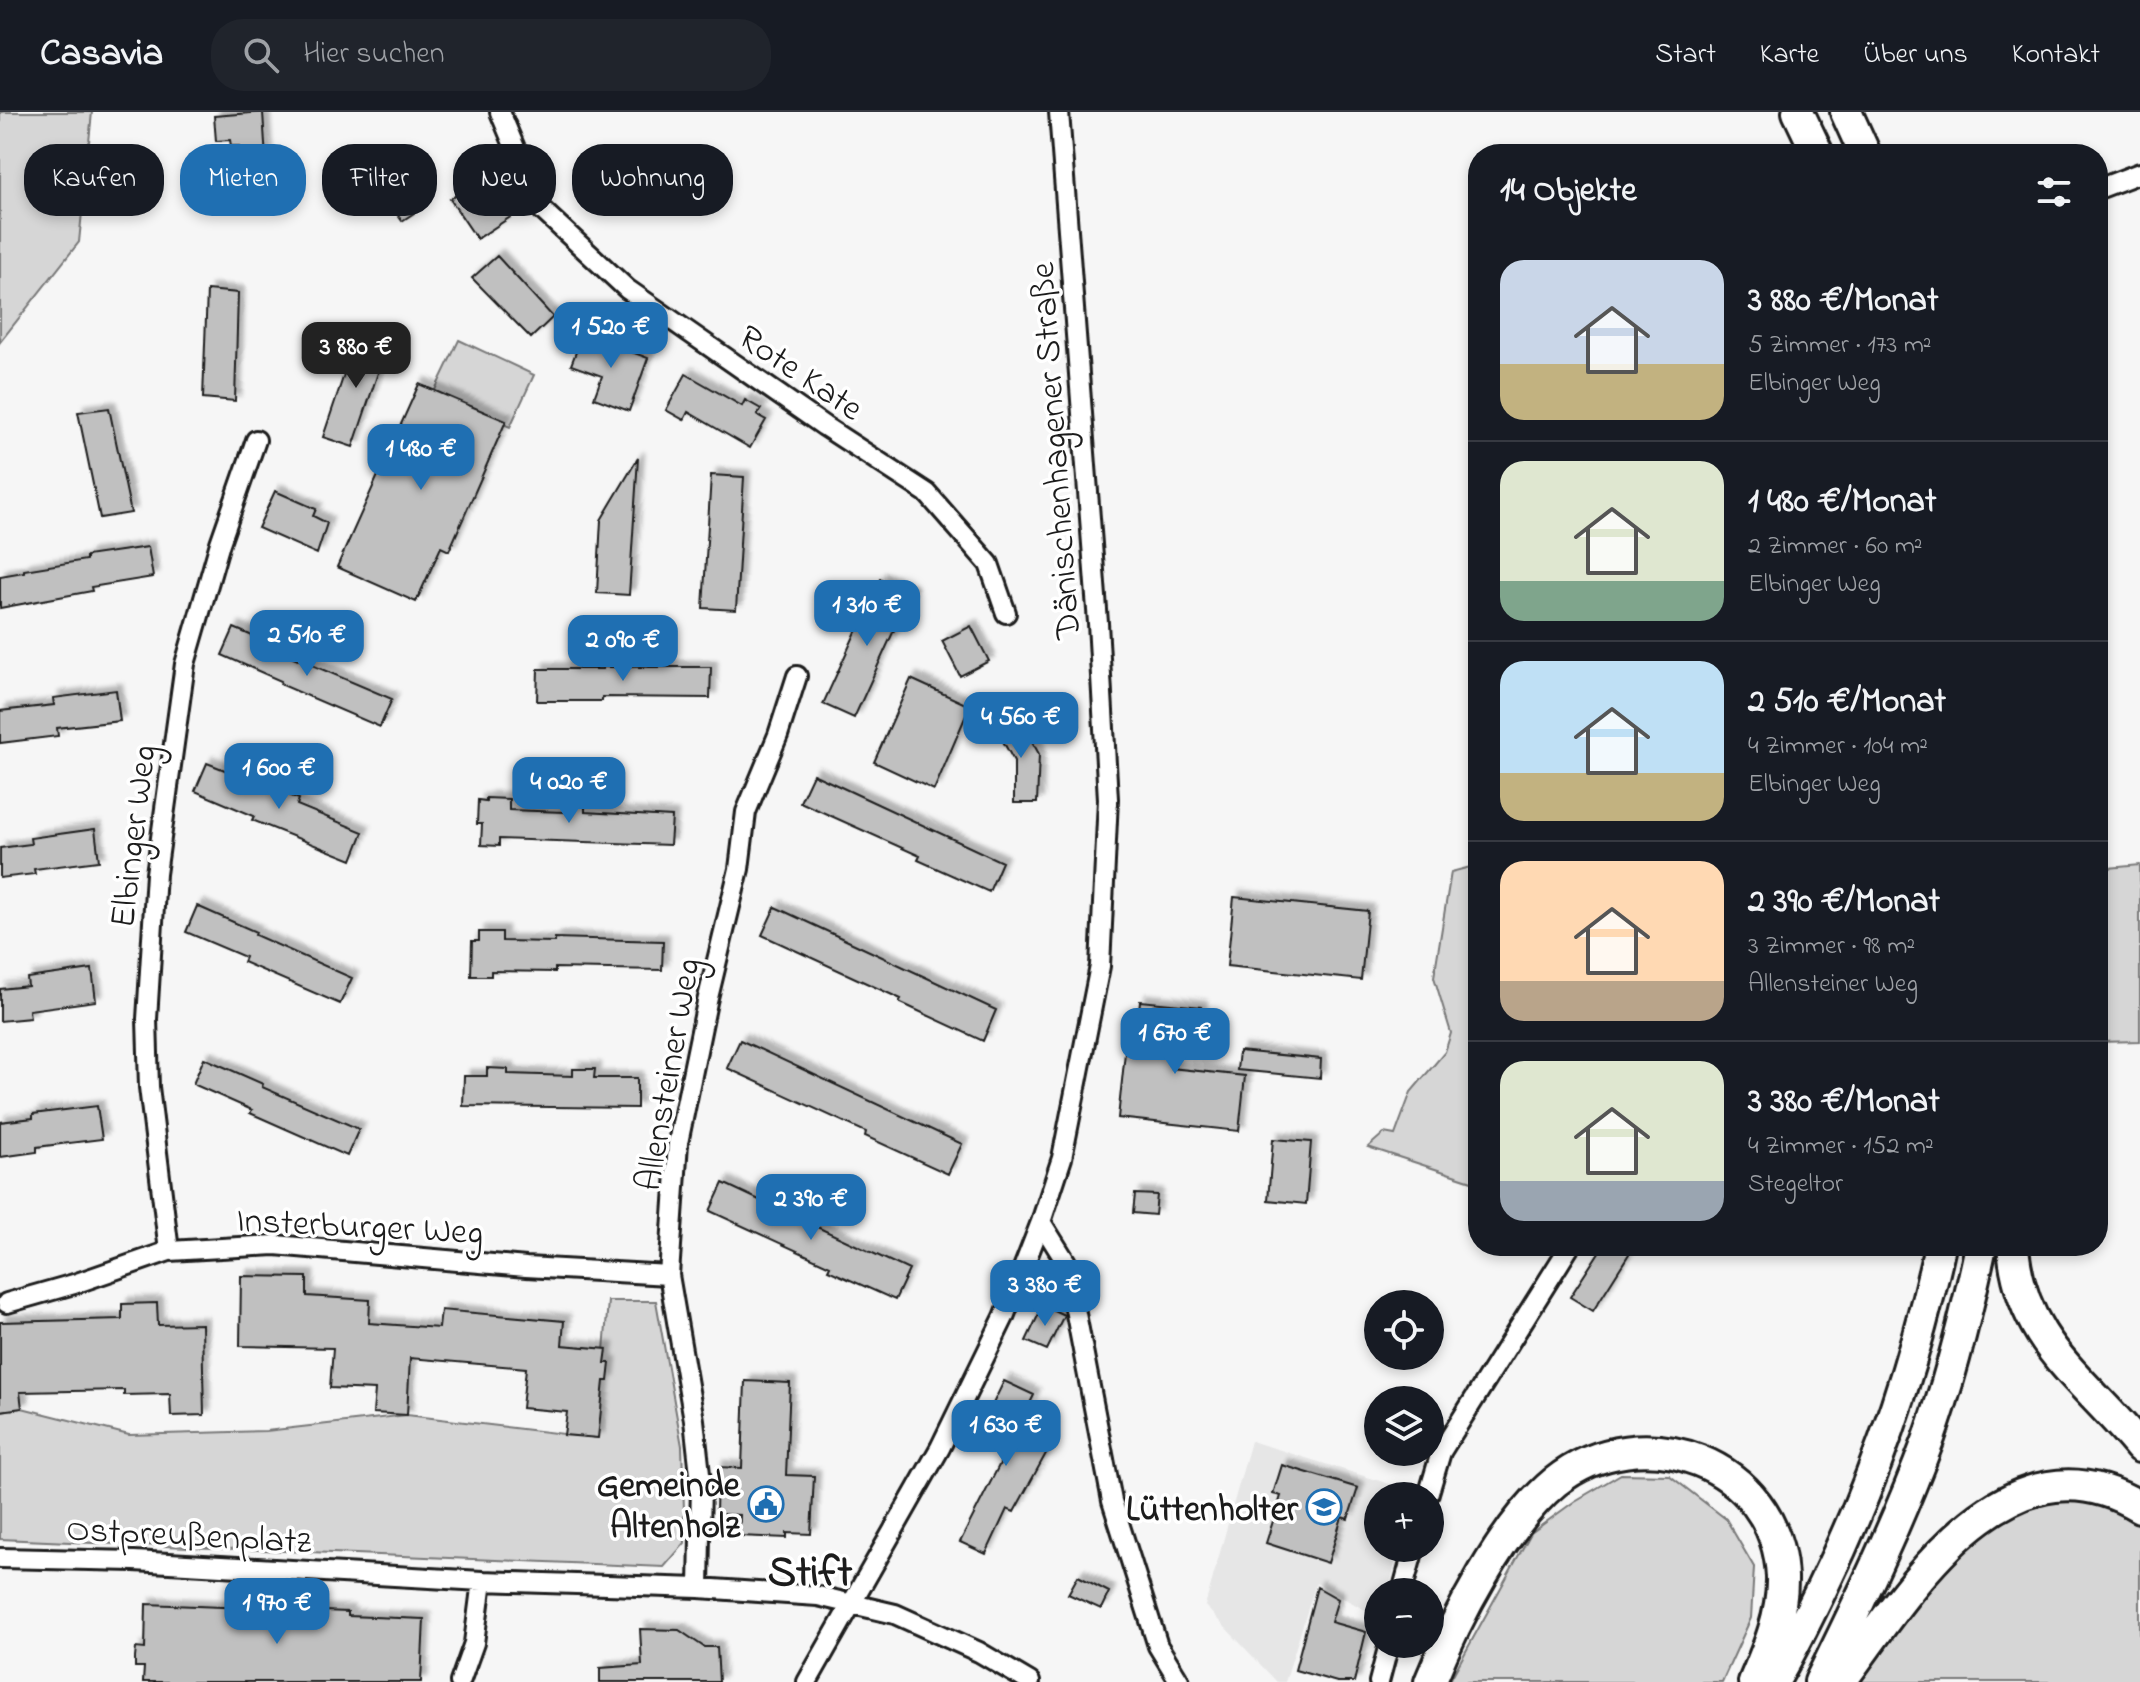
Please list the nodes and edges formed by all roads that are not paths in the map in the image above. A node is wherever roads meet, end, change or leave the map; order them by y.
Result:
1 (500, 112) edge
2 (1059, 112) edge
3 (1798, 112) edge
4 (1846, 112) edge
5 (1813, 144) edge
6 (1860, 144) edge
7 (2140, 173) edge
8 (2108, 185) edge
9 (256, 440) dead end
10 (1006, 613) dead end
11 (797, 676) dead end
12 (1041, 1222) junction
13 (169, 1251) junction
14 (1564, 1256) edge
15 (1938, 1256) edge
16 (1979, 1256) edge
17 (2014, 1256) edge
18 (669, 1275) junction
19 (7, 1303) dead end
20 (2140, 1447) edge
21 (1432, 1482) edge
22 (2140, 1507) edge
23 (0, 1558) edge
24 (482, 1581) junction
25 (699, 1588) junction
26 (853, 1602) junction
27 (1385, 1658) edge
28 (460, 1682) edge
29 (807, 1682) edge
30 (1030, 1682) edge
31 (1180, 1682) edge
32 (1379, 1682) edge
33 (1430, 1682) edge
34 (1754, 1682) edge
35 (1773, 1682) edge
36 (1820, 1682) edge
37 (1840, 1682) edge

1 - 10 street, Rote Kate
2 - 12 street, Dänischenhagener Straße
3 - 5 highway
4 - 6 highway
7 - 8 street
9 - 13 street, Elbinger Weg
11 - 18 street, Allensteiner Weg
12 - 26 street, Dänischenhagener Straße
12 - 31 street
13 - 18 street, Insterburger Weg
13 - 19 street, Insterburger Weg
14 - 21 street
15 - 35 highway
16 - 36 highway
17 - 20 highway
18 - 25 street, Allensteiner Weg
22 - 37 highway
23 - 24 street, Ostpreußenplatz
24 - 25 street, Ostpreußenplatz
24 - 28 street
25 - 26 street, Ostpreußenplatz
26 - 29 street, Dänischenhagener Straße
26 - 30 street, Ostpreußenplatz
27 - 32 street
33 - 34 highway

